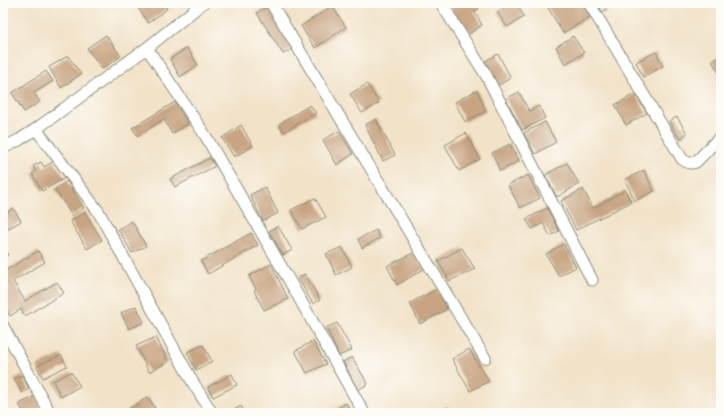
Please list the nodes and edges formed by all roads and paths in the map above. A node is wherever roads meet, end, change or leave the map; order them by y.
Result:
1 (203, 3) edge
2 (271, 3) edge
3 (441, 3) edge
4 (589, 3) edge
5 (147, 48) junction
6 (36, 129) junction
7 (721, 136) edge
8 (3, 148) edge
9 (592, 280) dead end
10 (3, 326) edge
11 (485, 358) dead end
12 (50, 413) edge
13 (212, 413) edge
14 (364, 413) edge

1 - 5 street
2 - 11 street
3 - 9 street
4 - 7 street
5 - 6 street
5 - 14 street
6 - 8 street
6 - 13 street
10 - 12 street

